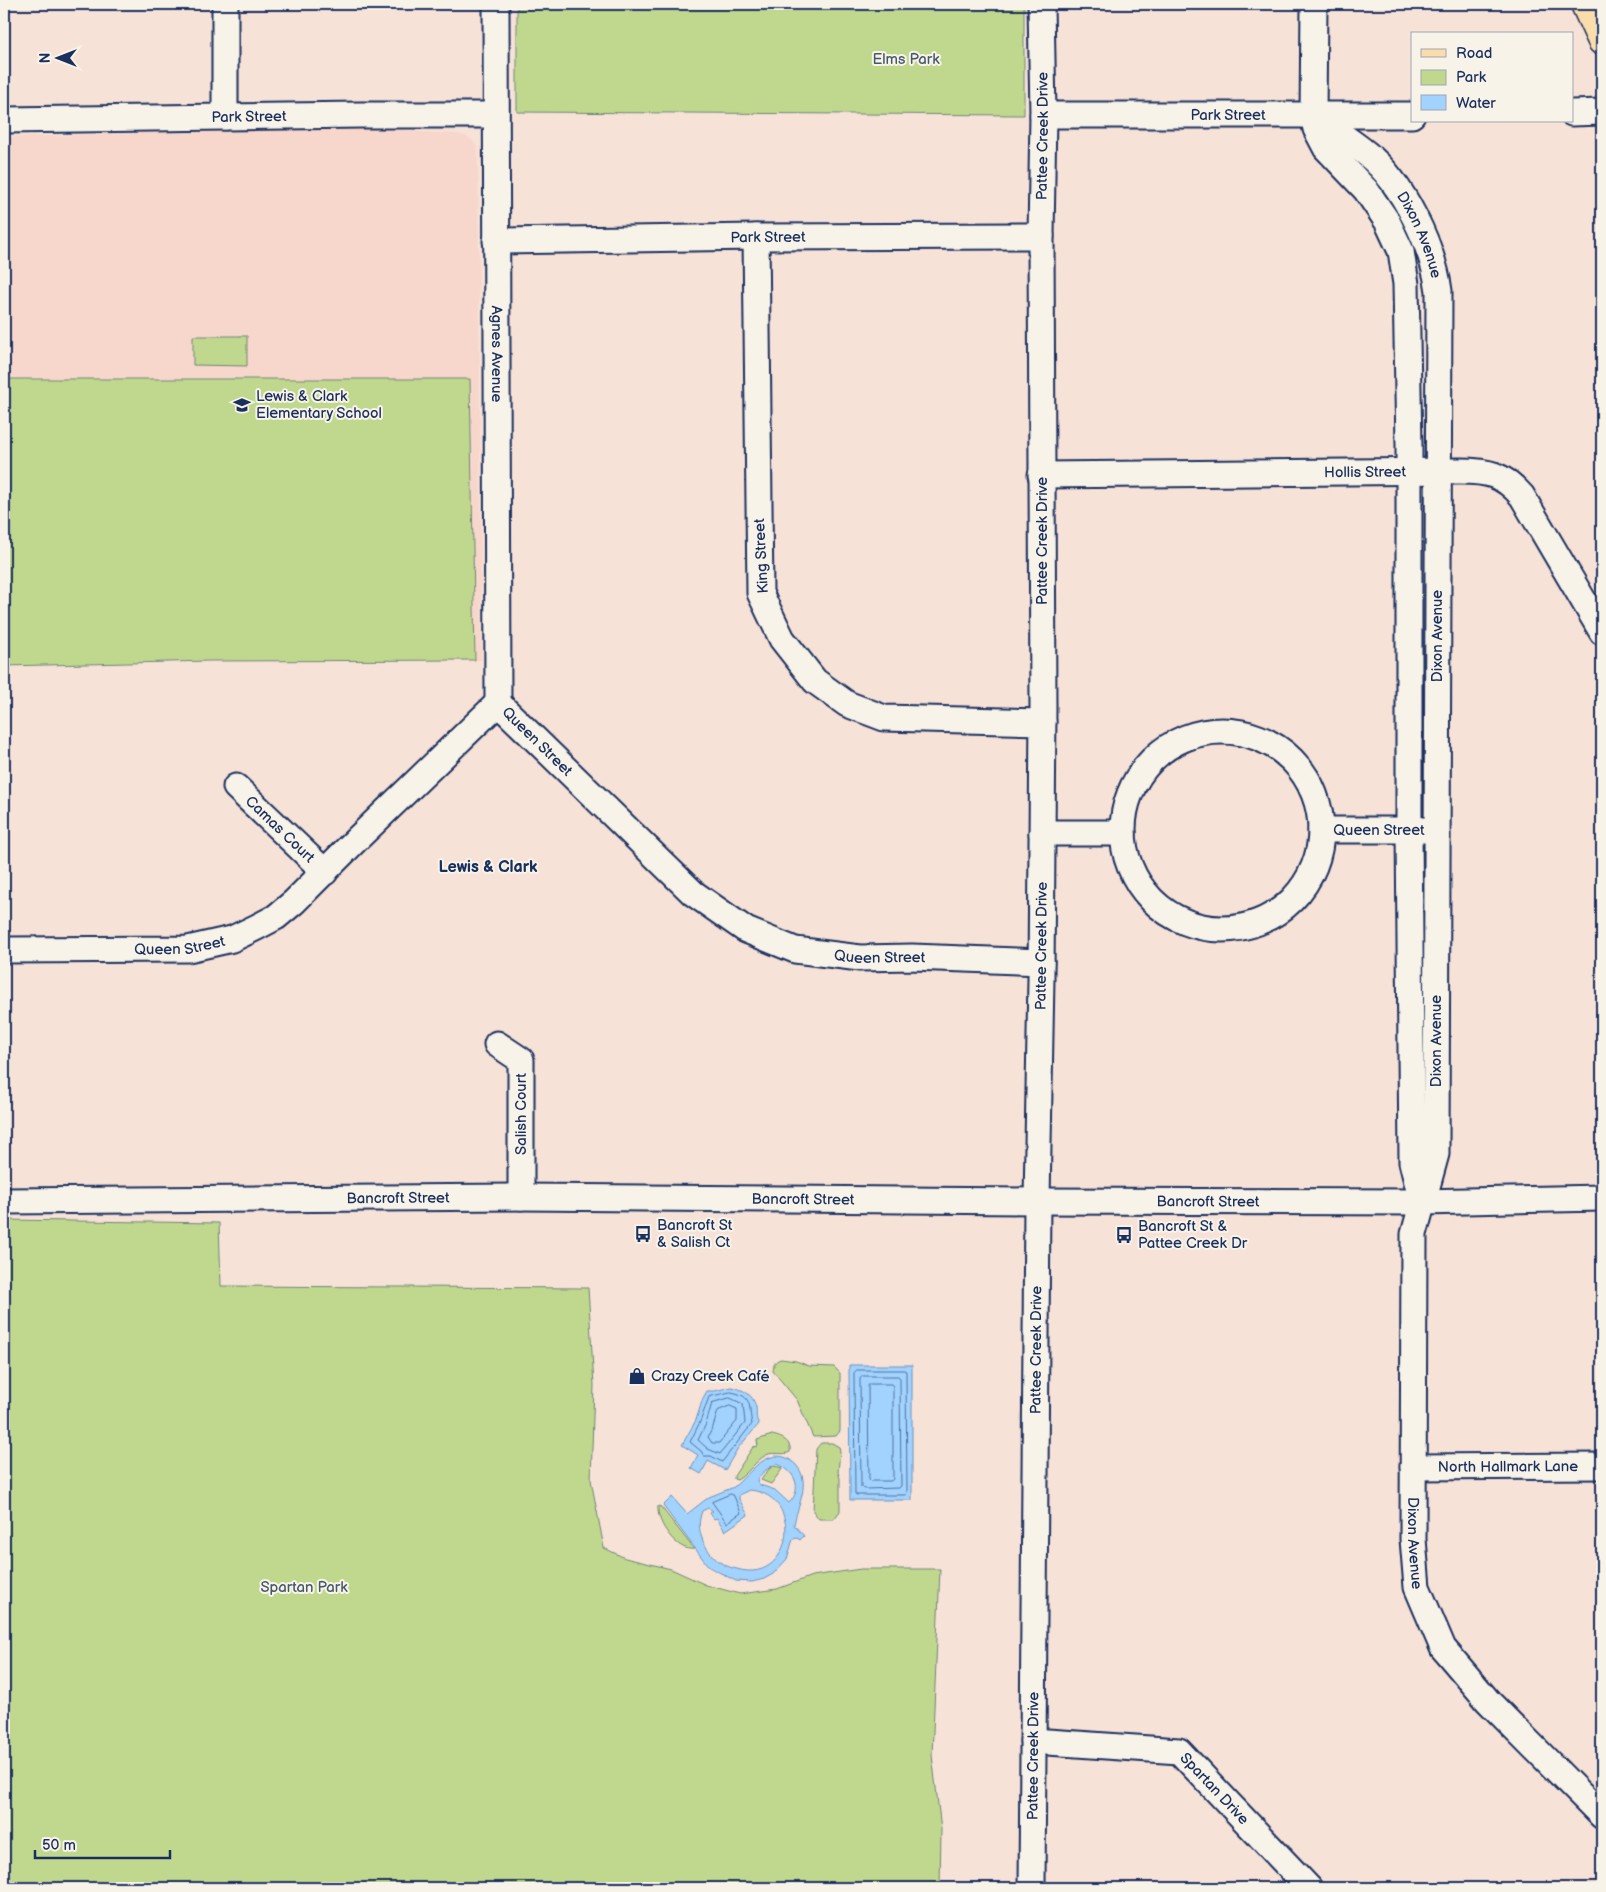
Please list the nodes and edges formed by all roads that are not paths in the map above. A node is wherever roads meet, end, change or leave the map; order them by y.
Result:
1 (225, 4) edge
2 (496, 4) edge
3 (1041, 4) edge
4 (1314, 4) edge
5 (1585, 4) edge
6 (1602, 41) edge
7 (1602, 112) edge
8 (1574, 113) edge
9 (495, 115) junction
10 (1043, 115) junction
11 (1411, 115) edge
12 (1313, 116) junction
13 (225, 117) junction
14 (4, 120) edge
15 (1040, 236) junction
16 (756, 237) junction
17 (496, 241) junction
18 (1409, 471) junction
19 (1438, 471) junction
20 (1041, 476) junction
21 (1602, 632) edge
22 (498, 704) junction
23 (1043, 722) junction
24 (236, 787) dead end
25 (1437, 829) junction
26 (1321, 830) junction
27 (1409, 830) junction
28 (1042, 833) junction
29 (1123, 834) junction
30 (324, 872) junction
31 (4, 950) edge
32 (1041, 962) junction
33 (498, 1044) dead end
34 (521, 1197) junction
35 (1602, 1198) edge
36 (4, 1201) edge
37 (1037, 1201) junction
38 (1422, 1202) junction
39 (1412, 1466) junction
40 (1602, 1466) edge
41 (1033, 1741) junction
42 (1602, 1816) edge
43 (1032, 1888) edge
44 (1310, 1888) edge

1 - 13 street
2 - 9 street, Agnes Avenue
3 - 10 street, Pattee Creek Drive
4 - 12 street, Dixon Avenue
5 - 6 main road
7 - 8 street
9 - 13 street, Park Street
9 - 17 street, Agnes Avenue
10 - 12 street, Park Street
10 - 15 street, Pattee Creek Drive
11 - 12 street, Park Street
12 - 18 street, Dixon Avenue
12 - 19 street, Dixon Avenue
13 - 14 street, Park Street
15 - 16 street, Park Street
15 - 20 street, Pattee Creek Drive
16 - 17 street, Park Street
16 - 23 street, King Street
17 - 22 street, Agnes Avenue
18 - 19 street, Hollis Street
18 - 20 street, Hollis Street
18 - 27 street, Dixon Avenue
19 - 21 street, Hollis Street
19 - 25 street, Dixon Avenue
20 - 23 street, Pattee Creek Drive
22 - 30 street, Queen Street
22 - 32 street, Queen Street
23 - 28 street, Pattee Creek Drive
24 - 30 street, Camas Court
25 - 27 street, Queen Street
25 - 38 street, Dixon Avenue
26 - 27 street, Queen Street
26 - 29 street, Queen Street
26 - 29 street, Queen Street
27 - 38 street, Dixon Avenue
28 - 29 street
28 - 32 street, Pattee Creek Drive
30 - 31 street, Queen Street
32 - 37 street, Pattee Creek Drive
33 - 34 street, Salish Court
34 - 36 street, Bancroft Street
34 - 37 street, Bancroft Street
35 - 38 street, Bancroft Street
37 - 38 street, Bancroft Street
37 - 41 street, Pattee Creek Drive
38 - 39 street, Dixon Avenue
39 - 40 street, North Hallmark Lane
39 - 42 street, Dixon Avenue
41 - 43 street, Pattee Creek Drive
41 - 44 street, Spartan Drive

